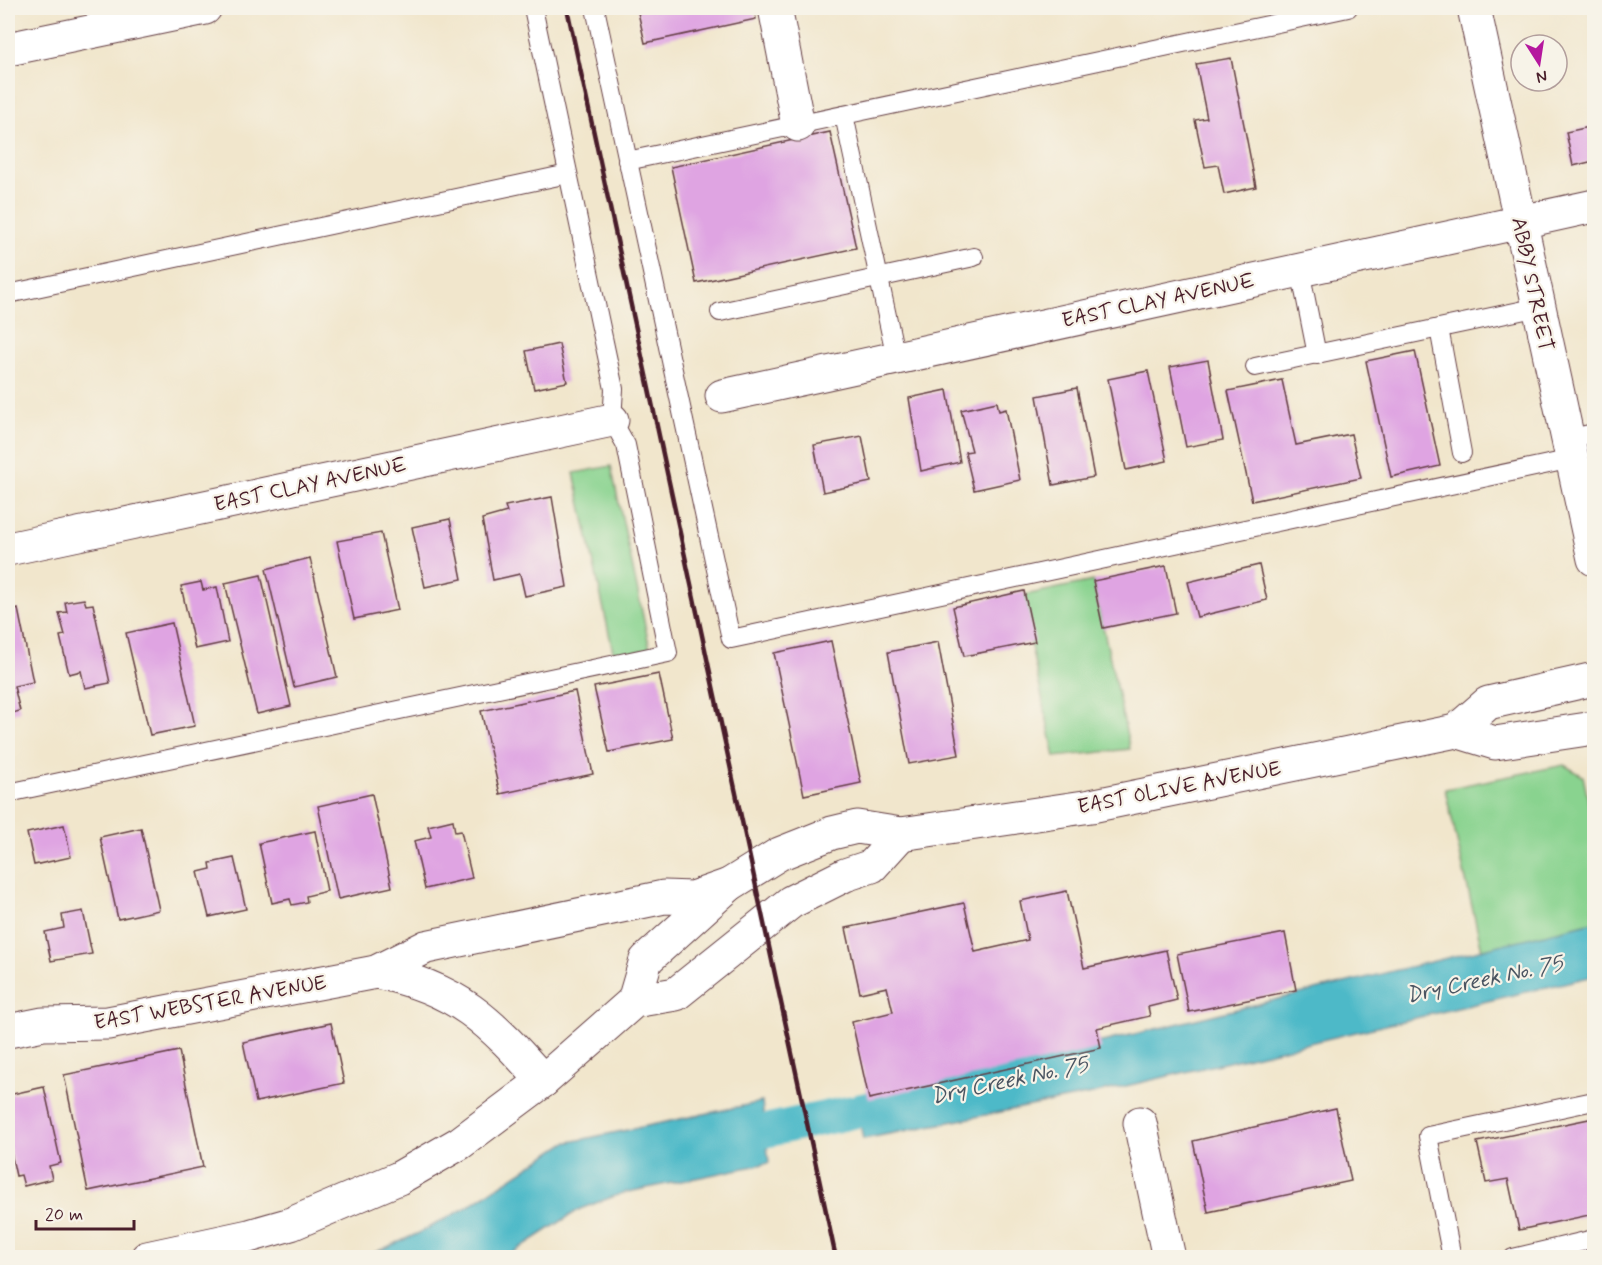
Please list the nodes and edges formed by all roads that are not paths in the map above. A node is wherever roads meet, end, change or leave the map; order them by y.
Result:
1 (205, 8) edge
2 (532, 8) edge
3 (595, 8) edge
4 (775, 8) edge
5 (1348, 8) edge
6 (1474, 8) edge
7 (8, 49) edge
8 (844, 115) junction
9 (798, 125) junction
10 (627, 161) junction
11 (568, 174) junction
12 (1594, 206) edge
13 (1520, 222) junction
14 (974, 257) dead end
15 (1299, 270) junction
16 (879, 278) junction
17 (8, 294) edge
18 (1539, 307) junction
19 (720, 312) dead end
20 (1439, 328) junction
21 (1317, 355) junction
22 (896, 358) junction
23 (1255, 367) dead end
24 (722, 396) dead end
25 (612, 420) junction
26 (1578, 443) edge
27 (1462, 453) dead end
28 (8, 549) edge
29 (1594, 559) edge
30 (1594, 679) edge
31 (1594, 728) edge
32 (1456, 731) junction
33 (8, 793) edge
34 (901, 834) junction
35 (729, 885) junction
36 (376, 972) junction
37 (634, 1001) junction
38 (8, 1031) edge
39 (543, 1082) junction
40 (1594, 1101) edge
41 (1140, 1123) dead end
42 (1594, 1239) edge
43 (252, 1247) edge
44 (147, 1257) edge
45 (1169, 1257) edge
46 (1452, 1257) edge
47 (1514, 1257) edge

1 - 7 street
2 - 11 lane
3 - 10 lane
4 - 9 street
5 - 8 lane
6 - 13 street, ABBY STREET
8 - 9 lane
8 - 16 lane
9 - 10 lane
10 - 26 lane
11 - 17 lane
11 - 25 lane
12 - 13 street, EAST CLAY AVENUE
13 - 15 street, EAST CLAY AVENUE
13 - 18 street, ABBY STREET
14 - 16 lane
15 - 21 lane
15 - 22 street, EAST CLAY AVENUE
16 - 19 lane
16 - 22 lane
18 - 20 lane
18 - 26 street, ABBY STREET
20 - 21 lane
20 - 27 lane
21 - 23 lane
22 - 24 street, EAST CLAY AVENUE
25 - 28 street, EAST CLAY AVENUE
25 - 33 lane
26 - 29 street, ABBY STREET
30 - 32 street, EAST OLIVE AVENUE
31 - 32 street, EAST OLIVE AVENUE
32 - 34 street, EAST OLIVE AVENUE
34 - 35 street, EAST OLIVE AVENUE
34 - 37 street
35 - 36 street, EAST WEBSTER AVENUE
35 - 37 street, EAST OLIVE AVENUE
36 - 38 street, EAST WEBSTER AVENUE
36 - 39 street, EAST WEBSTER AVENUE
37 - 39 street
39 - 43 street
40 - 46 lane
41 - 45 street
42 - 47 lane
43 - 44 street

